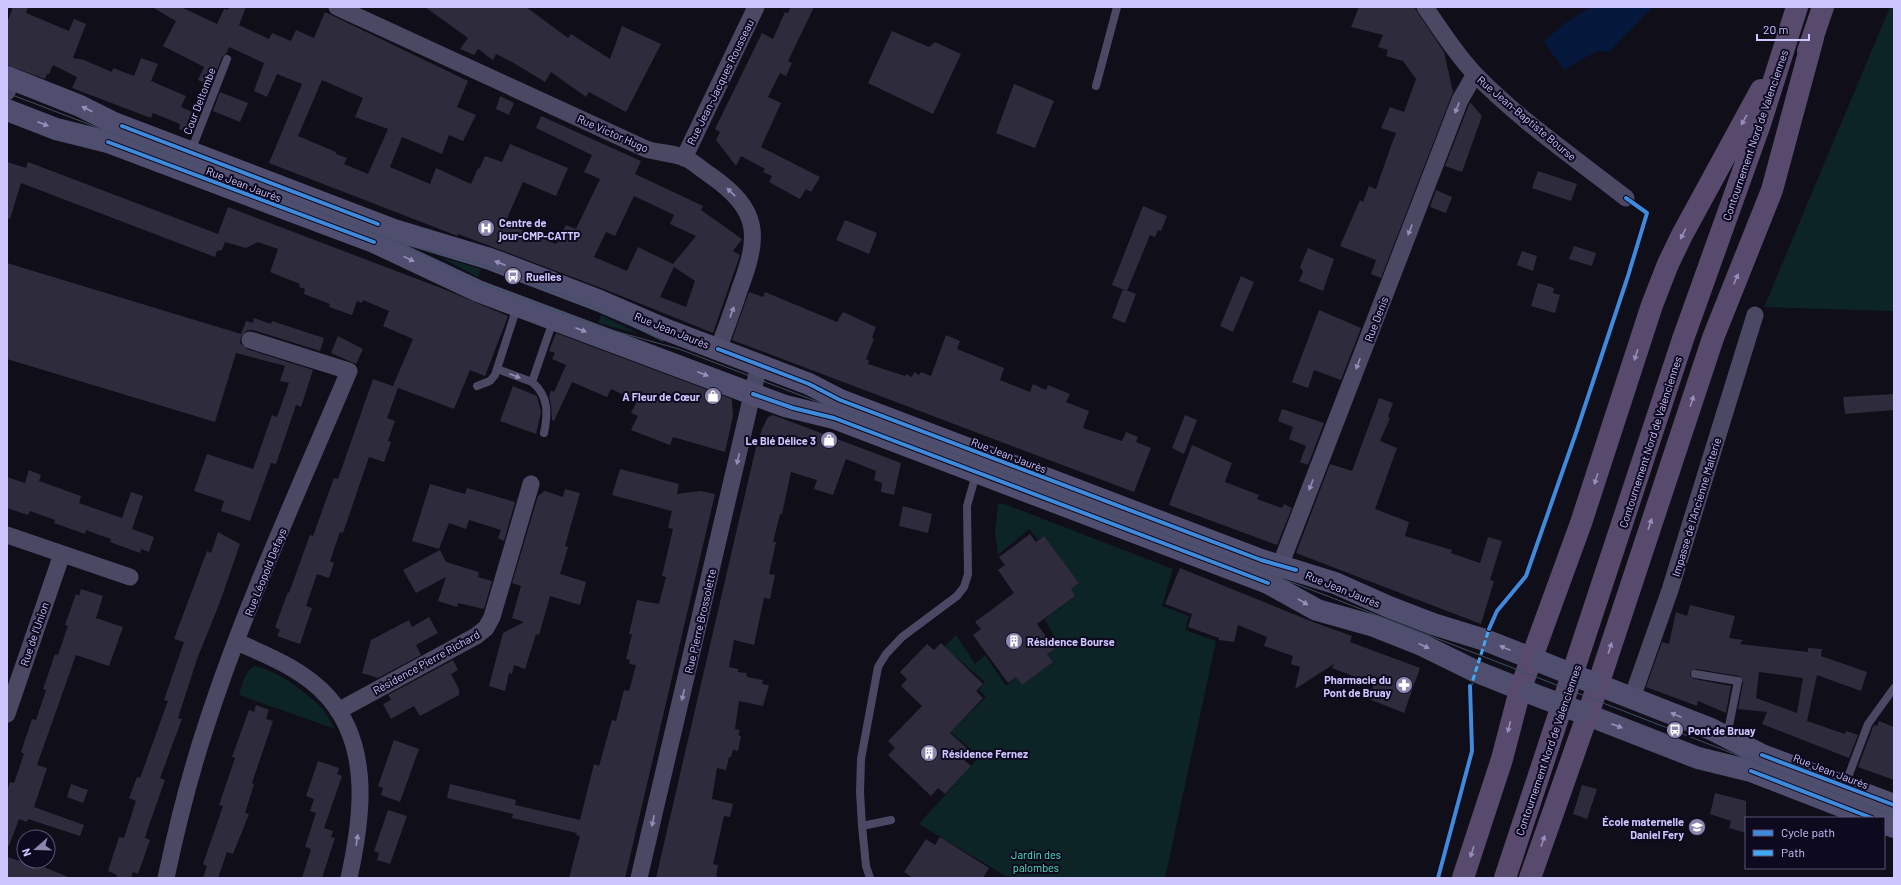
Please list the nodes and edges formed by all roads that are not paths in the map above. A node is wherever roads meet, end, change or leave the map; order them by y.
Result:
1 (337, 7) edge
2 (756, 7) edge
3 (1117, 7) edge
4 (1425, 7) edge
5 (1797, 7) edge
6 (1823, 7) edge
7 (1813, 38) junction
8 (1784, 49) junction
9 (227, 59) dead end
10 (1475, 74) junction
11 (9, 83) edge
12 (1096, 86) dead end
13 (7, 110) edge
14 (191, 152) junction
15 (684, 158) junction
16 (1626, 198) dead end
17 (1716, 250) junction
18 (518, 306) junction
19 (1755, 315) dead end
20 (553, 320) junction
21 (250, 340) dead end
22 (718, 349) junction
23 (759, 365) junction
24 (497, 369) junction
25 (532, 382) junction
26 (476, 386) dead end
27 (753, 394) junction
28 (544, 433) dead end
29 (977, 472) junction
30 (531, 484) dead end
31 (7, 535) edge
32 (62, 554) junction
33 (1280, 566) junction
34 (130, 577) dead end
35 (237, 642) junction
36 (1537, 660) junction
37 (1695, 674) dead end
38 (1594, 683) junction
39 (1894, 688) edge
40 (1525, 692) junction
41 (1632, 698) junction
42 (338, 711) junction
43 (7, 714) edge
44 (1584, 714) junction
45 (1727, 737) junction
46 (1845, 786) junction
47 (1894, 805) edge
48 (1869, 817) edge
49 (891, 820) dead end
50 (862, 826) junction
51 (166, 878) edge
52 (349, 878) edge
53 (640, 878) edge
54 (870, 878) edge
55 (1463, 878) edge
56 (1505, 878) edge
57 (1530, 878) edge

1 - 15 street, Rue Victor Hugo
2 - 15 street, Rue Jean-Jacques Rousseau
3 - 12 lane
4 - 10 street, Rue Jean-Baptiste Bourse
5 - 8 main road, Contournement Nord de Valenciennes
6 - 7 main road
7 - 17 main road
38 -> 7 main road
8 - 17 main road, Contournement Nord de Valenciennes
8 -> 36 main road
9 - 14 lane, Cour Deltombe
10 - 16 street, Rue Jean-Baptiste Bourse
10 -> 33 street, Rue Denis
14 -> 11 main road, Rue Jean Jaurès
13 -> 18 main road, Rue Jean Jaurès
22 -> 14 main road, Rue Jean Jaurès
22 -> 15 street, Rue Victor Hugo
17 - 56 main road, Contournement Nord de Valenciennes
18 - 20 main road, Rue Jean Jaurès
18 - 24 lane
19 - 41 street, Impasse de l'Ancienne Malterie
20 - 25 lane
20 -> 27 main road, Rue Jean Jaurès
21 - 35 street, Rue Léopold Defays
22 - 23 main road, Rue Jean Jaurès
23 - 27 street, Rue Pierre Brossolette
23 - 33 main road, Rue Jean Jaurès
24 -> 25 lane
24 - 26 lane
25 - 28 lane
27 - 29 main road, Rue Jean Jaurès
27 -> 53 street, Rue Pierre Brossolette
29 -> 40 main road, Rue Jean Jaurès
29 - 50 lane
30 - 42 street, Résidence Pierre Richard
31 - 32 street
32 - 34 street
32 - 43 street, Rue de l'Union
36 -> 33 main road, Rue Jean Jaurès
35 - 42 street
35 - 51 street, Rue Léopold Defays
36 - 38 main road, Rue Jean Jaurès, bridge
36 - 40 main road
37 - 45 lane
38 - 41 main road, Rue Jean Jaurès
38 - 44 main road
39 - 46 lane
40 - 44 main road, Rue Jean Jaurès, bridge
40 -> 55 main road
45 -> 41 main road, Rue Jean Jaurès
52 -> 42 street
44 -> 48 main road, Rue Jean Jaurès
57 -> 44 main road
45 - 46 main road, Rue Jean Jaurès
46 - 47 main road, Rue Jean Jaurès
49 - 50 lane
50 - 54 lane

